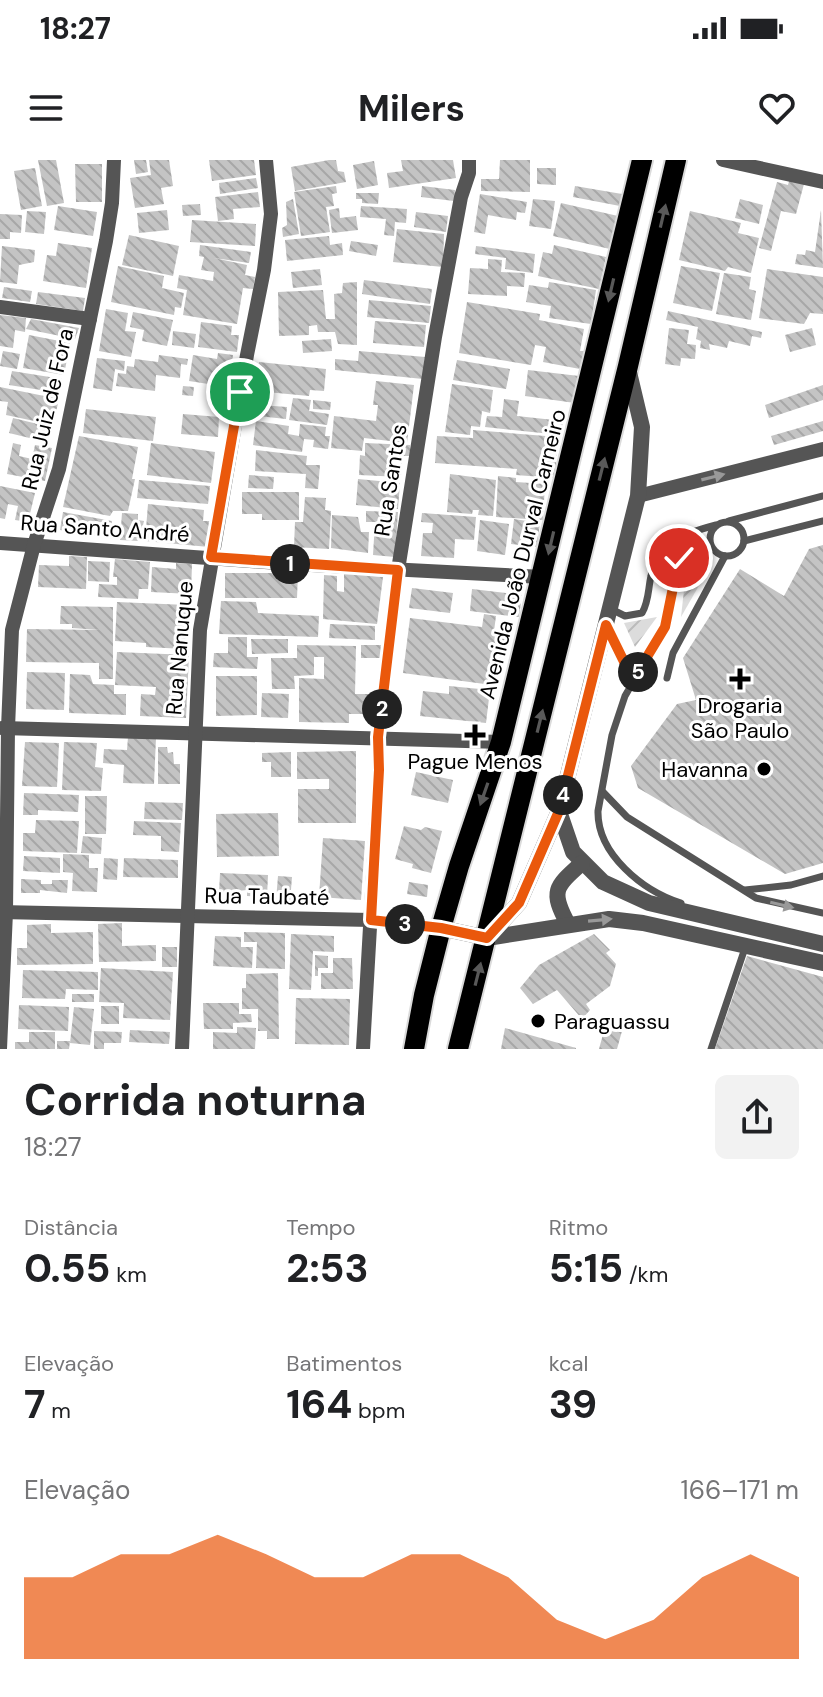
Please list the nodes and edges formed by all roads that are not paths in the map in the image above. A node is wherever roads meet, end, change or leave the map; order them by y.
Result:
1 (114, 160) edge
2 (266, 160) edge
3 (469, 160) edge
4 (642, 160) edge
5 (676, 160) edge
6 (723, 160) edge
7 (823, 182) edge
8 (0, 307) edge
9 (90, 319) junction
10 (628, 366) junction
11 (823, 449) edge
12 (638, 496) junction
13 (823, 496) edge
14 (729, 521) junction
15 (823, 521) edge
16 (716, 525) junction
17 (744, 541) junction
18 (0, 543) edge
19 (710, 543) junction
20 (34, 545) junction
21 (725, 556) junction
22 (211, 557) junction
23 (398, 570) junction
24 (543, 577) junction
25 (607, 617) junction
26 (667, 678) dead end
27 (633, 680) junction
28 (4, 728) edge
29 (194, 735) junction
30 (378, 737) junction
31 (501, 742) junction
32 (603, 792) junction
33 (559, 811) junction
34 (582, 863) junction
35 (823, 876) edge
36 (743, 890) junction
37 (3, 912) edge
38 (823, 913) edge
39 (188, 917) junction
40 (371, 920) junction
41 (732, 922) junction
42 (568, 924) junction
43 (441, 928) junction
44 (487, 938) junction
45 (823, 944) edge
46 (746, 946) junction
47 (823, 963) edge
48 (0, 1049) edge
49 (182, 1049) edge
50 (363, 1049) edge
51 (414, 1049) edge
52 (458, 1049) edge
53 (711, 1049) edge

1 - 9 street, Rua Juiz de Fora
2 - 22 street, Rua Nanuque
3 - 23 street, Rua Santos
4 -> 24 main road, Avenida João Durval Carneiro
10 -> 5 main road
6 - 7 street
8 - 9 street
9 - 20 street, Rua Juiz de Fora
10 - 12 street
44 -> 10 main road
12 -> 11 street
12 - 25 street
13 - 14 lane
14 - 16 lane
14 - 17 lane
15 - 17 lane
16 - 19 lane
16 - 25 lane
17 - 21 lane
18 - 20 street, Rua Santo André
19 - 21 lane
19 - 27 lane
20 - 22 street, Rua Santo André
20 - 28 street, Rua Juiz de Fora
21 - 26 lane
22 - 23 street, Rua Santo André
22 - 29 street, Rua Nanuque
23 - 24 street, Rua Santo André
23 - 30 street, Rua Santos
24 - 31 main road, Avenida João Durval Carneiro
25 - 27 lane
25 - 33 street
27 - 32 lane
28 - 29 street
28 - 37 street, Rua Juiz de Fora
29 - 30 street
29 - 39 street, Rua Nanuque
30 - 31 street
30 - 40 street, Rua Santos
31 -> 43 main road, Avenida João Durval Carneiro
32 - 36 lane
32 - 41 lane
33 - 34 street
33 - 44 street
34 - 41 street
34 - 42 street
35 - 36 lane
36 -> 38 lane
37 - 39 street, Rua Taubaté
37 - 48 street, Rua Juiz de Fora
39 - 40 street, Rua Taubaté
39 - 49 street, Rua Nanuque
40 - 43 street, Rua Taubaté
40 - 50 street, Rua Santos
41 - 45 street
42 - 44 street
42 -> 46 street
43 - 44 street
43 - 51 main road, Avenida João Durval Carneiro
52 -> 44 main road
46 - 47 street
46 - 53 lane

